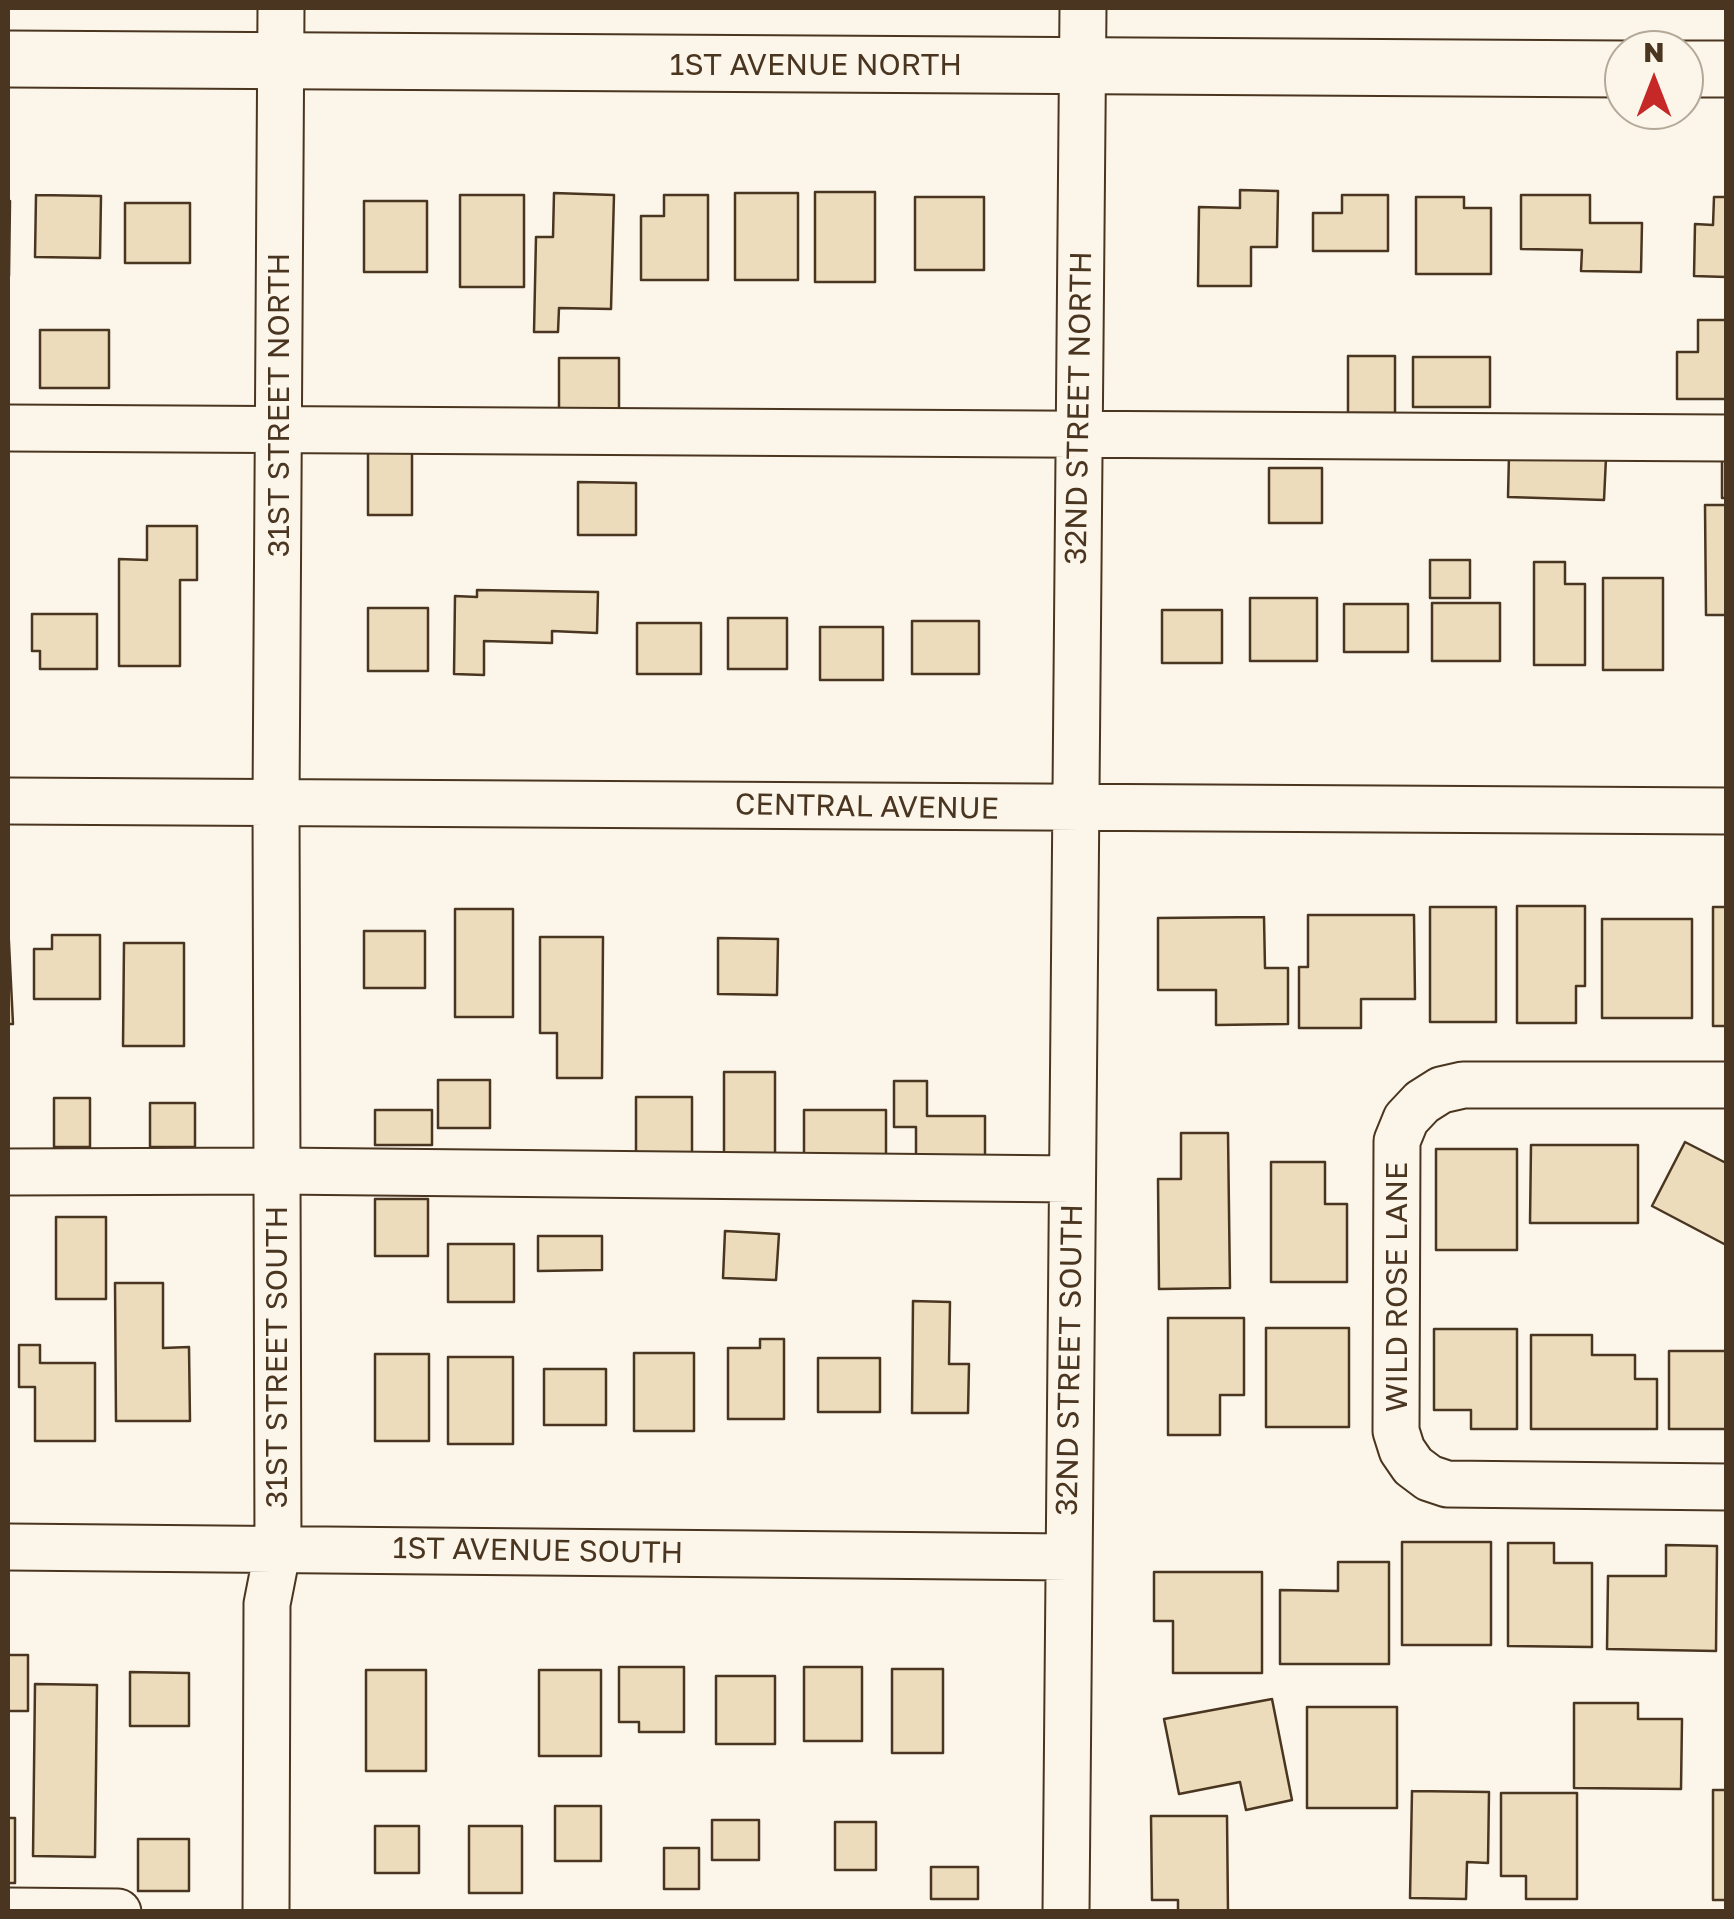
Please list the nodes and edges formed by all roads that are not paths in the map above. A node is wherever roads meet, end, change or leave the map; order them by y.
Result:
1 (281, 8) edge
2 (1084, 8) edge
3 (8, 59) edge
4 (281, 62) junction
5 (1083, 67) junction
6 (1604, 69) edge
7 (278, 427) junction
8 (8, 428) edge
9 (1079, 435) junction
10 (1726, 438) edge
11 (8, 800) edge
12 (276, 802) junction
13 (1074, 809) junction
14 (1726, 811) edge
15 (1726, 1085) edge
16 (277, 1171) junction
17 (8, 1172) edge
18 (1072, 1179) junction
19 (1726, 1487) edge
20 (8, 1547) edge
21 (278, 1548) junction
22 (1068, 1557) junction
23 (8, 1911) edge
24 (118, 1912) edge
25 (266, 1912) edge
26 (1066, 1912) edge

1 - 4 street, 31ST STREET NORTH
2 - 5 street, 32ND STREET NORTH
3 - 4 main road, 1ST AVENUE NORTH
4 - 5 main road, 1ST AVENUE NORTH
4 - 7 street, 31ST STREET NORTH
5 - 6 main road, 1ST AVENUE NORTH
5 - 9 street, 32ND STREET NORTH
7 - 8 street
7 - 9 street
7 - 12 street, 31ST STREET NORTH
9 - 10 street
9 - 13 street, 32ND STREET NORTH
11 - 12 street, CENTRAL AVENUE
12 - 13 street, CENTRAL AVENUE
12 - 16 street, 31ST STREET SOUTH
13 - 14 street, CENTRAL AVENUE
13 - 18 street, 32ND STREET SOUTH
15 - 19 street, WILD ROSE LANE
16 - 17 street
16 - 18 street
16 - 21 street, 31ST STREET SOUTH
18 - 22 street, 32ND STREET SOUTH
20 - 21 street, 1ST AVENUE SOUTH
21 - 22 street, 1ST AVENUE SOUTH
21 - 25 street, 31ST STREET SOUTH
22 - 26 street, 32ND STREET SOUTH
23 - 24 street

